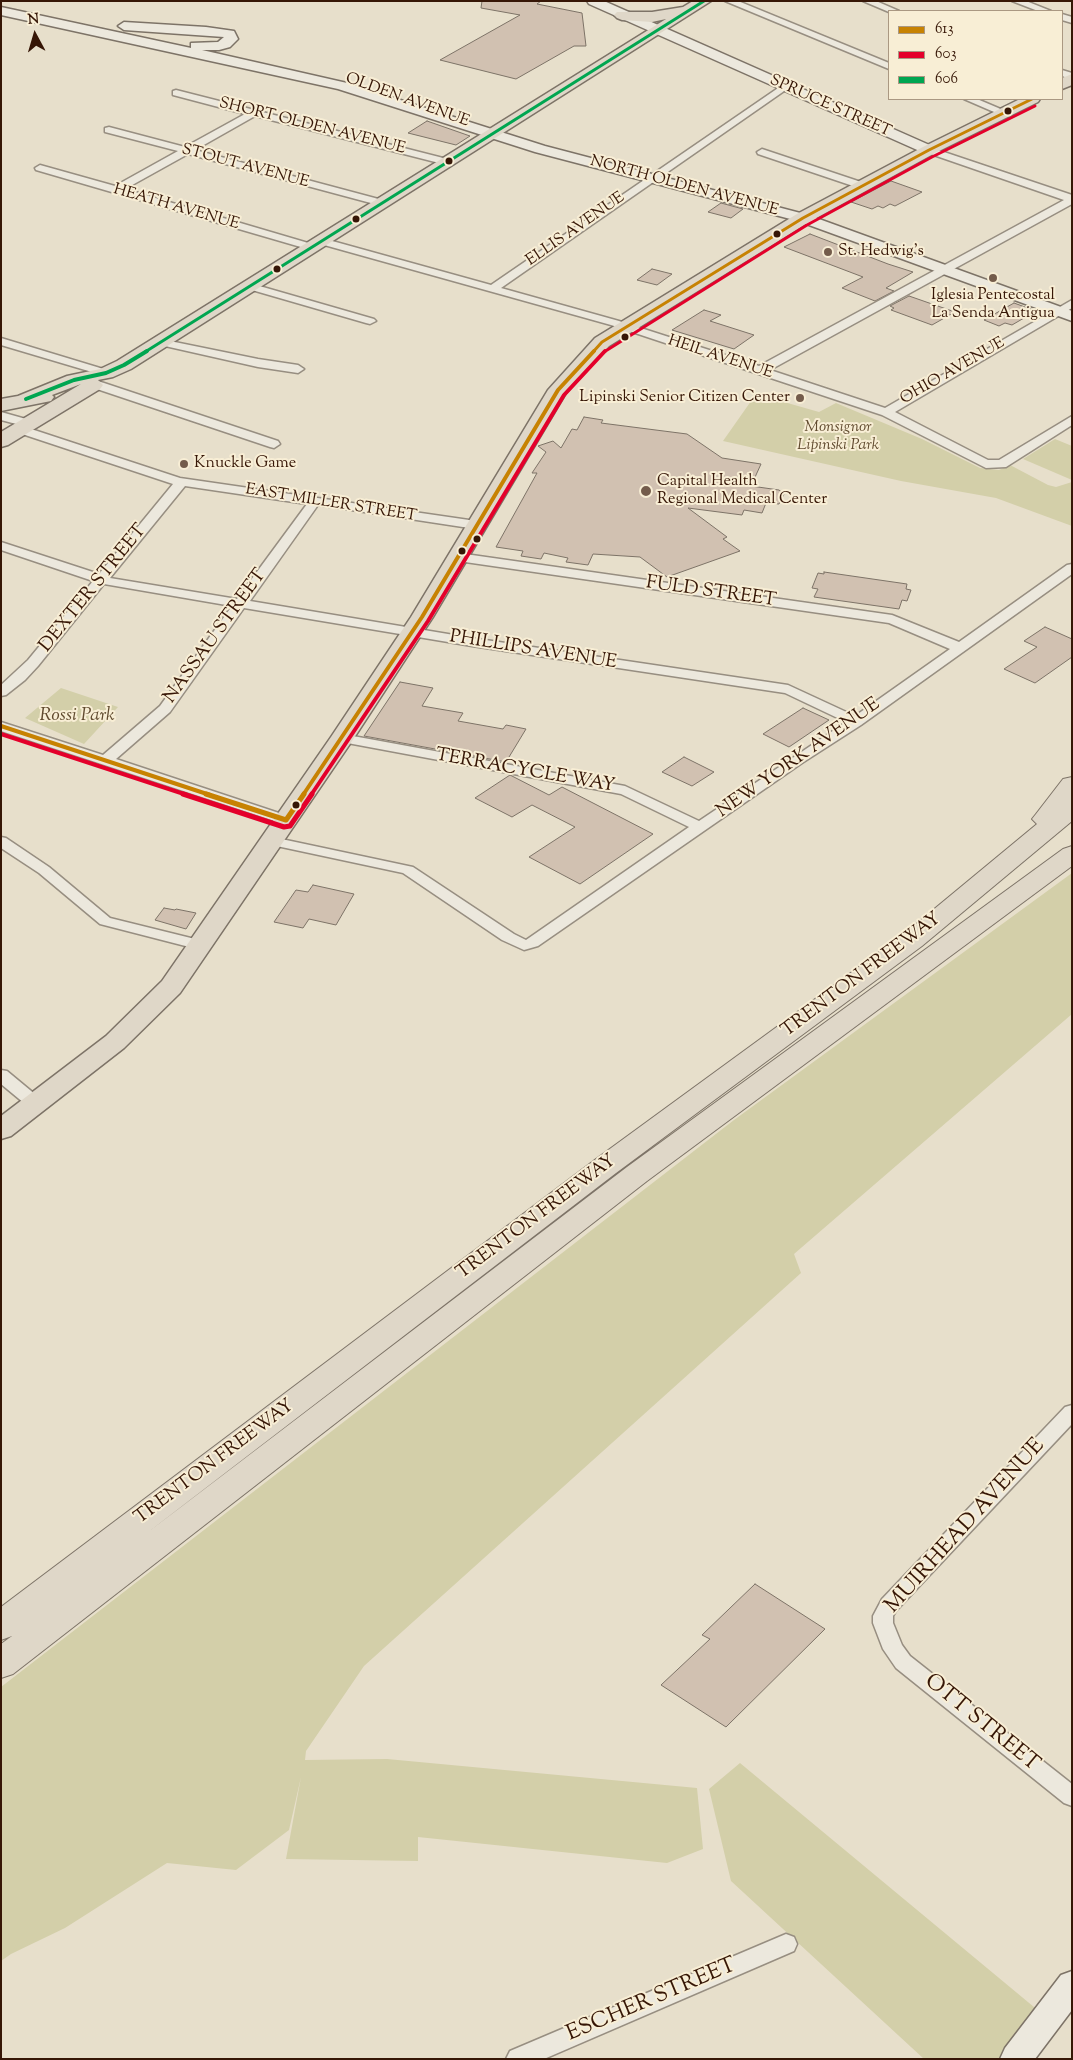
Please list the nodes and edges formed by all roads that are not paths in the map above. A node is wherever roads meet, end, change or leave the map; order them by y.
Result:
1 (593, 1) edge
2 (729, 1) edge
3 (867, 1) edge
4 (1016, 1) edge
5 (1, 4) edge
6 (700, 4) edge
7 (891, 10) edge
8 (1043, 10) edge
9 (1, 11) edge
10 (622, 15) junction
11 (70, 26) junction
12 (657, 31) junction
13 (260, 66) junction
14 (888, 66) edge
15 (348, 83) junction
16 (784, 86) junction
17 (176, 93) dead end
18 (972, 100) edge
19 (1030, 100) edge
20 (254, 113) junction
21 (1005, 113) junction
22 (515, 119) junction
23 (468, 122) junction
24 (109, 130) dead end
25 (492, 134) junction
26 (929, 150) junction
27 (186, 151) junction
28 (762, 152) dead end
29 (447, 162) junction
30 (40, 168) dead end
31 (652, 178) junction
32 (863, 186) junction
33 (116, 190) junction
34 (1072, 200) edge
35 (382, 204) junction
36 (802, 218) junction
37 (316, 244) junction
38 (945, 270) junction
39 (249, 286) junction
40 (492, 289) junction
41 (1072, 303) edge
42 (1065, 314) edge
43 (370, 321) dead end
44 (626, 327) junction
45 (1, 341) edge
46 (160, 342) junction
47 (298, 369) dead end
48 (761, 370) junction
49 (101, 378) junction
50 (1, 405) edge
51 (886, 412) junction
52 (1, 416) edge
53 (1072, 420) edge
54 (24, 427) junction
55 (1, 441) edge
56 (274, 444) dead end
57 (184, 482) junction
58 (315, 501) junction
59 (476, 525) junction
60 (1, 546) edge
61 (458, 557) junction
62 (1072, 568) edge
63 (102, 580) junction
64 (241, 603) junction
65 (412, 632) junction
66 (960, 648) junction
67 (1, 692) edge
68 (856, 722) junction
69 (1, 726) edge
70 (342, 738) junction
71 (105, 761) junction
72 (1072, 784) edge
73 (1072, 808) edge
74 (286, 820) junction
75 (700, 827) junction
76 (1, 841) edge
77 (272, 841) junction
78 (1028, 843) junction
79 (1072, 854) edge
80 (201, 945) junction
81 (524, 945) joint
82 (1, 1075) edge
83 (36, 1104) junction
84 (1, 1130) edge
85 (1072, 1412) edge
86 (1, 1626) edge
87 (893, 1649) joint
88 (1, 1664) edge
89 (1072, 1797) edge
90 (786, 1944) dead end
91 (1072, 1984) edge
92 (518, 2059) edge
93 (1016, 2059) edge

1 - 10 main road, SPRUCE STREET
2 - 14 street
3 - 7 street
4 - 8 street
5 - 11 main road
6 - 10 main road
6 - 12 main road
9 - 11 main road, OLDEN AVENUE
10 - 12 main road, SPRUCE STREET
11 - 13 main road, OLDEN AVENUE
12 - 16 main road, SPRUCE STREET
12 - 22 main road
13 - 15 main road, OLDEN AVENUE
13 - 15 main road, OLDEN AVENUE
15 - 23 main road, OLDEN AVENUE
15 - 25 main road, OLDEN AVENUE
16 - 26 main road, SPRUCE STREET
16 - 31 street, ELLIS AVENUE
17 - 20 street, SHORT OLDEN AVENUE
18 - 21 street
19 - 21 main road
20 - 27 street
20 - 29 street, SHORT OLDEN AVENUE
21 - 26 main road
22 - 23 main road
22 - 25 main road
23 - 25 main road, OLDEN AVENUE
24 - 27 street, STOUT AVENUE
25 - 29 main road
25 - 31 main road, NORTH OLDEN AVENUE
26 - 32 main road
26 - 34 street, SPRUCE STREET
27 - 33 street
27 - 35 street, STOUT AVENUE
28 - 32 street
29 - 35 main road
30 - 33 street, HEATH AVENUE
31 - 36 main road, NORTH OLDEN AVENUE
31 - 40 street, ELLIS AVENUE
32 - 36 main road
33 - 37 street, HEATH AVENUE
34 - 38 street
35 - 37 main road
36 - 38 main road, NORTH OLDEN AVENUE
36 - 44 main road
37 - 39 main road
37 - 40 street, HEIL AVENUE
38 - 42 main road, NORTH OLDEN AVENUE
38 - 48 street
39 - 43 street
39 - 46 main road
40 - 44 street, HEIL AVENUE
41 - 42 street, OHIO AVENUE
42 - 51 street, OHIO AVENUE
44 - 48 street, HEIL AVENUE
44 - 59 main road
45 - 49 street
46 - 47 street
46 - 49 main road
48 - 51 street, HEIL AVENUE
49 - 50 main road
49 - 54 main road
49 - 56 street
51 - 53 street, HEIL AVENUE
52 - 54 street, EAST MILLER STREET
54 - 55 main road
54 - 57 street, EAST MILLER STREET
57 - 58 street, EAST MILLER STREET
57 - 63 street, DEXTER STREET
58 - 59 street, EAST MILLER STREET
58 - 64 street, NASSAU STREET
59 - 61 main road
60 - 63 street, PHILLIPS AVENUE
61 - 65 main road
61 - 66 street, FULD STREET
62 - 66 street, NEW YORK AVENUE
63 - 64 street, PHILLIPS AVENUE
63 - 67 street, DEXTER STREET
64 - 65 street, PHILLIPS AVENUE
64 - 71 street, NASSAU STREET
65 - 68 street, PHILLIPS AVENUE
65 - 70 main road
66 - 68 street, NEW YORK AVENUE
68 - 75 street, NEW YORK AVENUE
69 - 71 street
70 - 74 main road
70 - 75 street, TERRACYCLE WAY
71 - 74 street
72 - 78 highway
73 - 78 highway, TRENTON FREEWAY
74 - 77 main road
75 - 81 street, NEW YORK AVENUE
76 - 80 street
77 - 80 main road
77 - 81 street
78 - 86 highway, TRENTON FREEWAY
79 - 88 highway, TRENTON FREEWAY
80 - 83 main road
82 - 83 street
83 - 84 main road
85 - 87 street, MUIRHEAD AVENUE
87 - 89 street, OTT STREET
90 - 92 street, ESCHER STREET
91 - 93 main road

